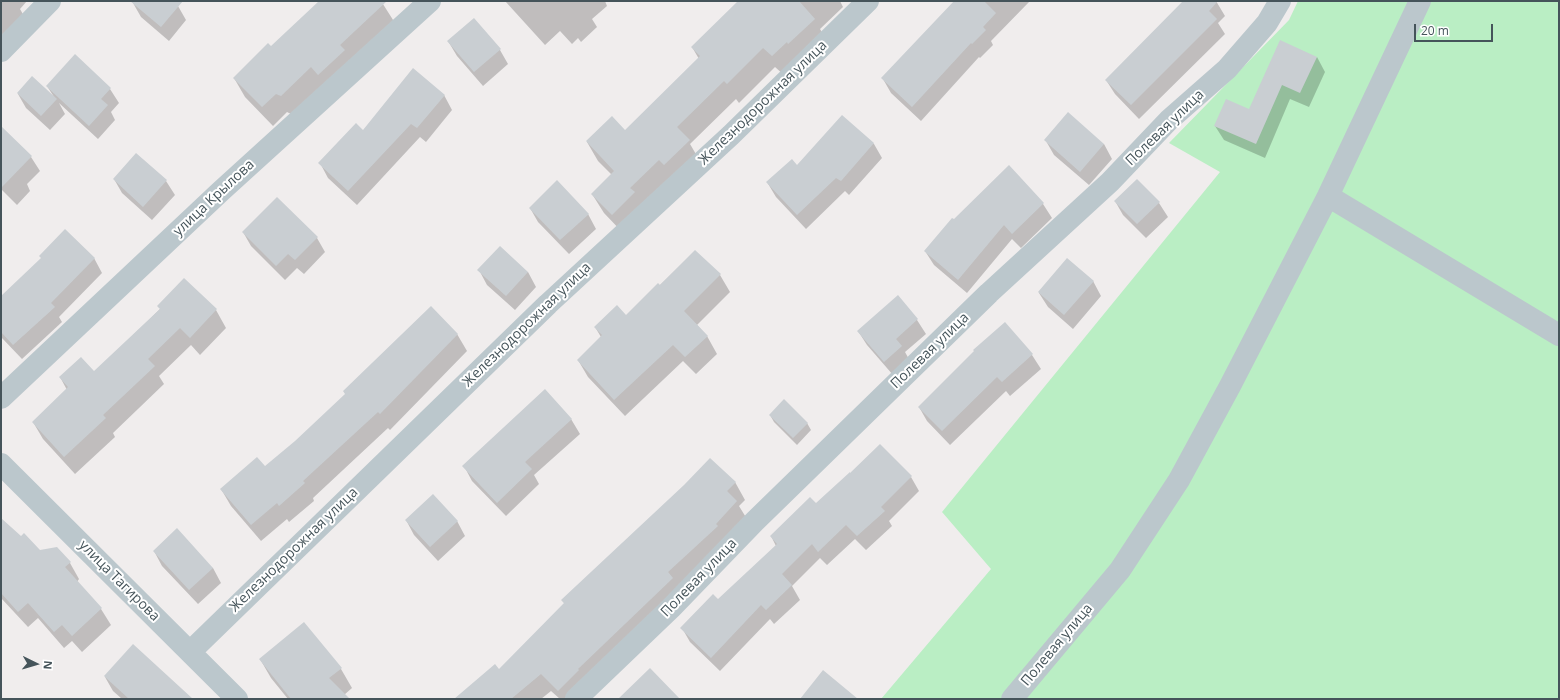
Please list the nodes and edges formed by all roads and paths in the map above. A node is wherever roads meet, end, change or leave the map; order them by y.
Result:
1 (50, 1) edge
2 (430, 1) edge
3 (868, 1) edge
4 (1280, 1) edge
5 (1420, 1) edge
6 (1, 51) edge
7 (1328, 196) junction
8 (1559, 335) edge
9 (1, 398) edge
10 (1, 464) edge
11 (190, 652) junction
12 (237, 699) edge
13 (576, 699) edge
14 (1012, 699) edge

1 - 6 street
2 - 9 street, улица Крылова
3 - 11 street, Железнодорожная улица
4 - 13 street, Полевая улица
5 - 7 street, Полевая улица
7 - 8 street
7 - 14 street, Полевая улица
10 - 11 street, улица Тагирова
11 - 12 street, улица Тагирова

